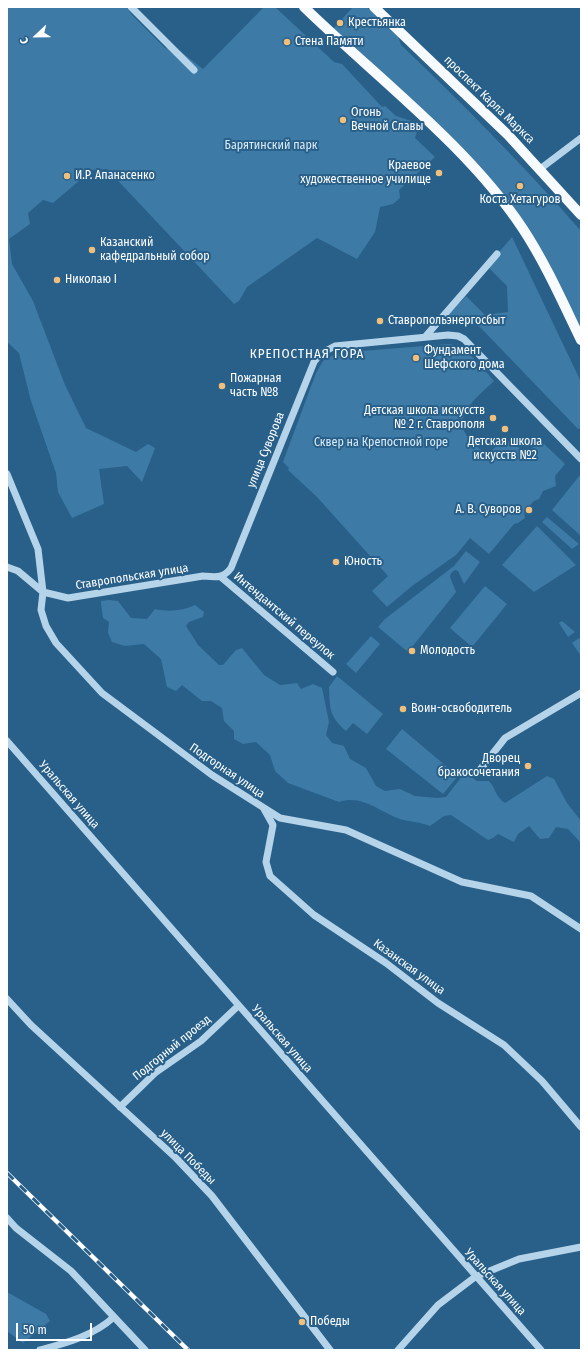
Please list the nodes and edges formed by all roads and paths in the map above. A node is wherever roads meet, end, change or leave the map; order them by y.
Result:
1 (131, 7) edge
2 (304, 7) edge
3 (374, 7) edge
4 (194, 70) dead end
5 (581, 138) edge
6 (540, 169) junction
7 (581, 215) edge
8 (497, 254) dead end
9 (424, 337) junction
10 (581, 340) edge
11 (581, 459) edge
12 (7, 474) edge
13 (7, 567) edge
14 (221, 577) junction
15 (43, 592) junction
16 (333, 672) dead end
17 (581, 693) edge
18 (7, 741) edge
19 (479, 771) dead end
20 (264, 809) junction
21 (581, 929) edge
22 (7, 999) edge
23 (238, 1006) junction
24 (120, 1107) junction
25 (581, 1127) edge
26 (7, 1218) edge
27 (581, 1247) edge
28 (475, 1277) junction
29 (114, 1317) junction
30 (40, 1350) edge
31 (145, 1350) edge
32 (330, 1350) edge
33 (398, 1350) edge
34 (541, 1350) edge

1 - 4 street
2 - 10 main road
3 - 6 main road, проспект Карла Маркса
5 - 6 street
6 - 7 main road, проспект Карла Маркса
8 - 9 street
9 - 11 street, улица Суворова
9 - 14 street, улица Суворова
12 - 15 street, Подгорная улица
13 - 15 street, Ставропольская улица
14 - 15 street, Ставропольская улица
14 - 16 street, Интендантский переулок
15 - 20 street, Подгорная улица
17 - 19 street
18 - 23 street, Уральская улица
20 - 21 street, Подгорная улица
20 - 25 street, Казанская улица
22 - 24 street, улица Победы
23 - 24 street, Подгорный проезд
23 - 28 street, Уральская улица
24 - 32 street, улица Победы
26 - 29 street
27 - 28 street
28 - 33 street
28 - 34 street, Уральская улица
29 - 30 street
29 - 31 street

